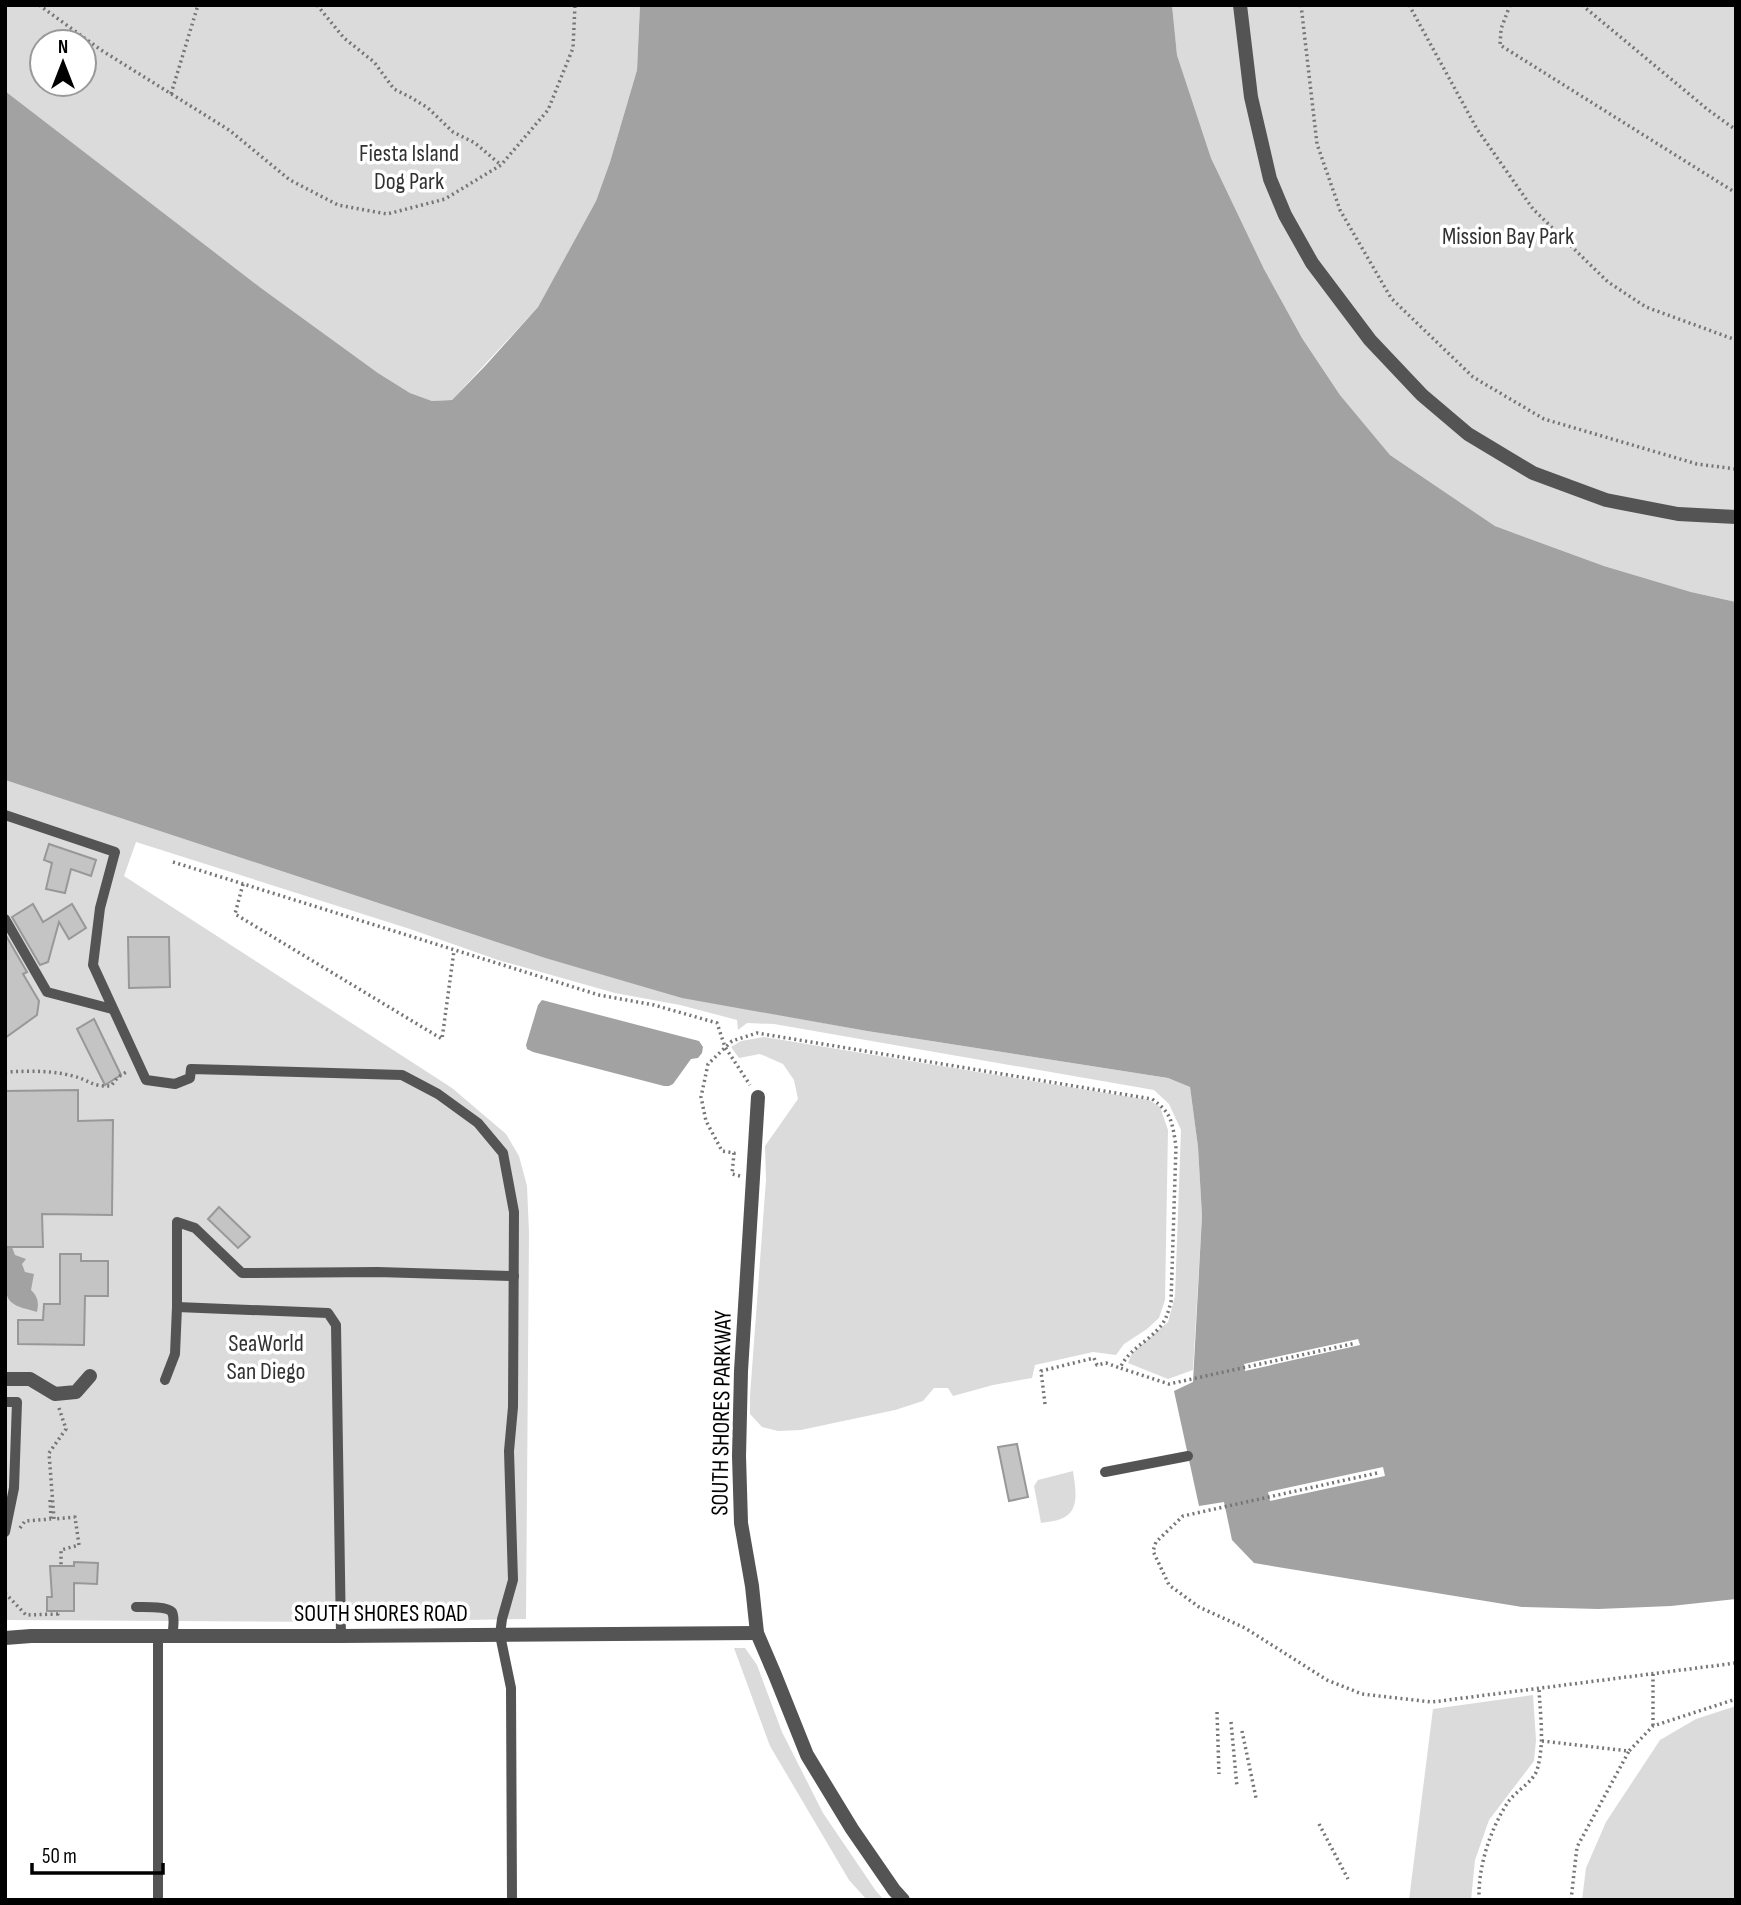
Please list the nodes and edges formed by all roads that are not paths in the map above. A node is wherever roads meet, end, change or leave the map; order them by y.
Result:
1 (1240, 5) edge
2 (1736, 517) edge
3 (5, 815) edge
4 (5, 919) edge
5 (112, 1009) junction
6 (758, 1097) road end
7 (514, 1276) junction
8 (177, 1307) junction
9 (90, 1376) dead end
10 (5, 1379) edge
11 (165, 1380) dead end
12 (5, 1402) edge
13 (1188, 1456) dead end
14 (1105, 1472) dead end
15 (5, 1532) edge
16 (136, 1607) dead end
17 (757, 1633) junction
18 (500, 1635) junction
19 (341, 1636) junction
20 (165, 1637) junction
21 (5, 1638) edge
22 (158, 1900) edge
23 (512, 1900) edge
24 (903, 1900) edge

1 - 2 street
3 - 5 lane
4 - 5 lane
5 - 7 lane
6 - 17 street, SOUTH SHORES PARKWAY
7 - 8 lane
7 - 18 lane
8 - 11 lane
8 - 19 lane
9 - 10 street
12 - 15 lane
13 - 14 lane
16 - 20 lane
17 - 18 street, SOUTH SHORES ROAD
17 - 24 street, SOUTH SHORES PARKWAY
18 - 19 street, SOUTH SHORES ROAD
18 - 23 lane
19 - 20 street, SOUTH SHORES ROAD
20 - 21 street, SOUTH SHORES ROAD
20 - 22 lane

